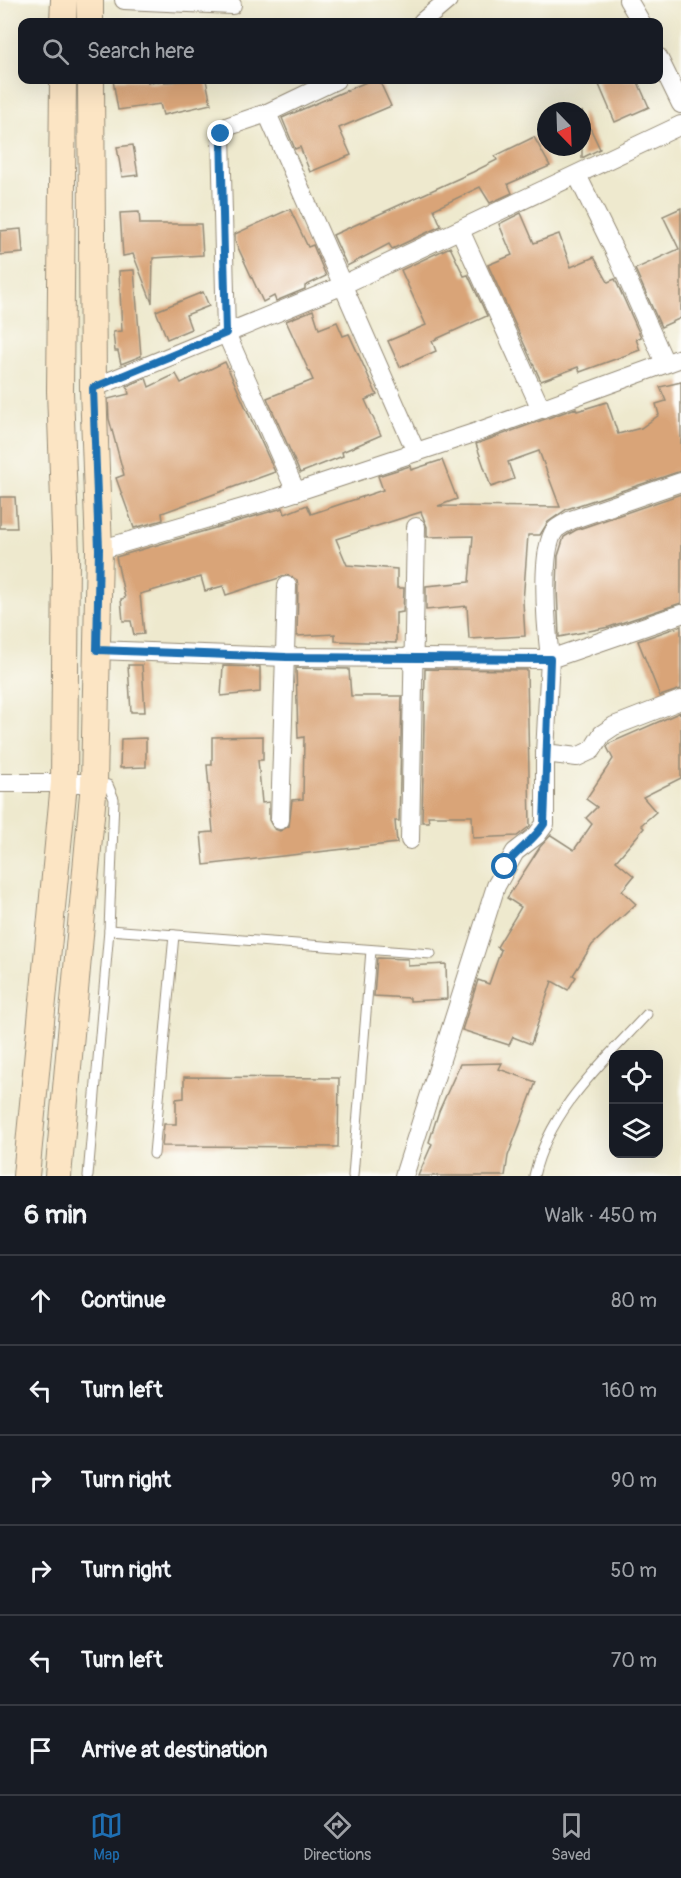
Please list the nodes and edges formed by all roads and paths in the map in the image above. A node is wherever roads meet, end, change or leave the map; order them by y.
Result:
1 (64, 0) edge
2 (90, 0) edge
3 (124, 0) edge
4 (447, 0) edge
5 (628, 0) edge
6 (232, 5) dead end
7 (63, 18) edge
8 (90, 18) edge
9 (427, 18) edge
10 (639, 18) edge
11 (663, 67) edge
12 (63, 84) edge
13 (91, 84) edge
14 (328, 84) edge
15 (681, 104) edge
16 (267, 113) junction
17 (681, 125) edge
18 (577, 175) junction
19 (460, 230) junction
20 (344, 284) junction
21 (226, 333) junction
22 (673, 361) edge
23 (93, 388) junction
24 (541, 409) junction
25 (416, 452) junction
26 (681, 482) edge
27 (297, 492) junction
28 (416, 527) dead end
29 (99, 549) junction
30 (287, 586) dead end
31 (681, 614) edge
32 (97, 650) junction
33 (286, 657) junction
34 (414, 658) junction
35 (550, 659) junction
36 (681, 700) edge
37 (545, 753) junction
38 (0, 783) edge
39 (64, 783) junction
40 (94, 783) junction
41 (280, 820) dead end
42 (410, 840) dead end
43 (109, 930) junction
44 (174, 935) junction
45 (371, 950) junction
46 (431, 954) dead end
47 (647, 1014) dead end
48 (154, 1154) dead end
49 (26, 1176) edge
50 (58, 1176) edge
51 (88, 1176) edge
52 (353, 1176) edge
53 (404, 1176) edge
54 (534, 1176) edge

1 - 7 main road
2 - 8 main road
3 - 6 street
4 - 9 street
5 - 10 street
11 - 15 street
12 - 39 main road
13 - 23 main road
14 - 16 street
16 - 20 street
16 - 21 street
17 - 18 street
18 - 19 street
18 - 22 street
19 - 20 street
19 - 24 street
20 - 21 street
20 - 25 street
21 - 23 street
21 - 27 street
22 - 24 street
23 - 29 main road
24 - 25 street
25 - 27 street
26 - 35 street
27 - 29 street
28 - 34 street
29 - 32 main road
30 - 33 street
31 - 35 street
32 - 33 street
32 - 40 main road
33 - 34 street
33 - 41 street
34 - 35 street
34 - 42 street
35 - 37 street
36 - 37 street
37 - 53 street
38 - 39 street
39 - 40 street
39 - 49 main road
40 - 43 lane
40 - 50 main road
43 - 44 lane
43 - 51 lane
44 - 45 lane
44 - 48 lane
45 - 46 lane
45 - 52 lane
47 - 54 lane

